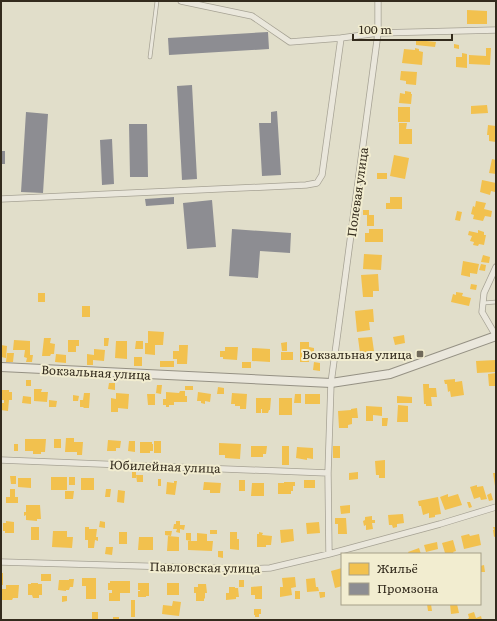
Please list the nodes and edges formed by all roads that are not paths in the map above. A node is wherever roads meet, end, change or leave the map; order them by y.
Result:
1 (157, 1) edge
2 (181, 1) edge
3 (378, 1) edge
4 (496, 30) edge
5 (378, 33) junction
6 (341, 38) junction
7 (150, 57) dead end
8 (1, 199) edge
9 (496, 267) edge
10 (496, 302) edge
11 (483, 303) junction
12 (496, 336) edge
13 (1, 368) edge
14 (331, 383) junction
15 (1, 460) edge
16 (328, 473) junction
17 (496, 507) edge
18 (329, 554) junction
19 (1, 562) edge

1 - 7 lane
2 - 6 street
3 - 5 street, Полевая улица
4 - 5 street
5 - 6 street
5 - 14 street, Полевая улица
6 - 8 street
9 - 11 street
10 - 11 lane
11 - 12 street
12 - 14 street, Вокзальная улица
13 - 14 street, Вокзальная улица
14 - 16 street, Полевая улица
15 - 16 street, Юбилейная улица
16 - 18 street, Полевая улица
17 - 18 street, Павловская улица
18 - 19 street, Павловская улица

